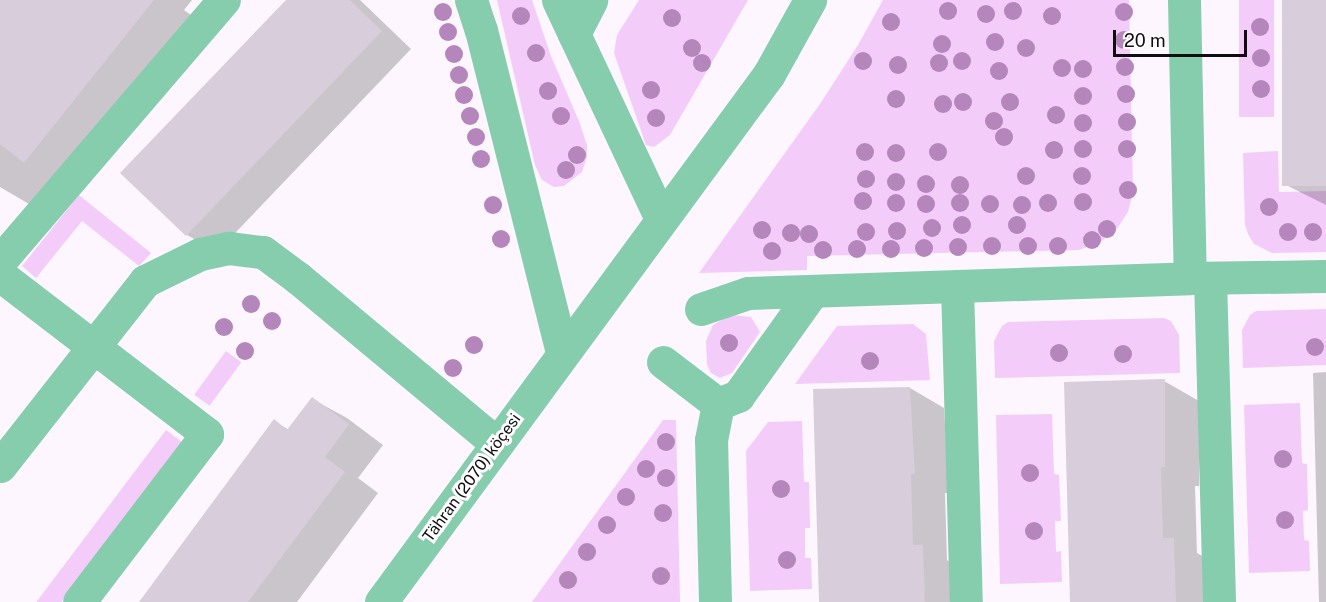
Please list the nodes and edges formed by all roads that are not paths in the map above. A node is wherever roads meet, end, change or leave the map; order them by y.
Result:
1 (224, 0) edge
2 (471, 0) edge
3 (558, 0) edge
4 (591, 0) edge
5 (810, 0) edge
6 (1184, 0) edge
7 (574, 33) junction
8 (661, 219) junction
9 (0, 261) edge
10 (0, 275) edge
11 (1326, 276) edge
12 (1200, 278) junction
13 (957, 286) junction
14 (813, 291) junction
15 (701, 309) dead end
16 (94, 346) junction
17 (562, 353) junction
18 (663, 362) dead end
19 (718, 404) junction
20 (497, 444) junction
21 (0, 466) edge
22 (79, 602) edge
23 (381, 602) edge
24 (715, 602) edge
25 (966, 602) edge
26 (1219, 602) edge

1 - 9 street
2 - 17 street
3 - 7 street
4 - 7 street
5 - 8 street, Tähran (2070) köçesi
6 - 12 street
7 - 8 street
8 - 17 street, Tähran (2070) köçesi
10 - 16 street
11 - 12 street
12 - 13 street
12 - 26 street
13 - 14 street
13 - 25 street
14 - 15 street
14 - 19 street
16 - 20 street
16 - 21 street
16 - 22 street
17 - 20 street, Tähran (2070) köçesi
18 - 19 street
19 - 24 street
20 - 23 street, Tähran (2070) köçesi

